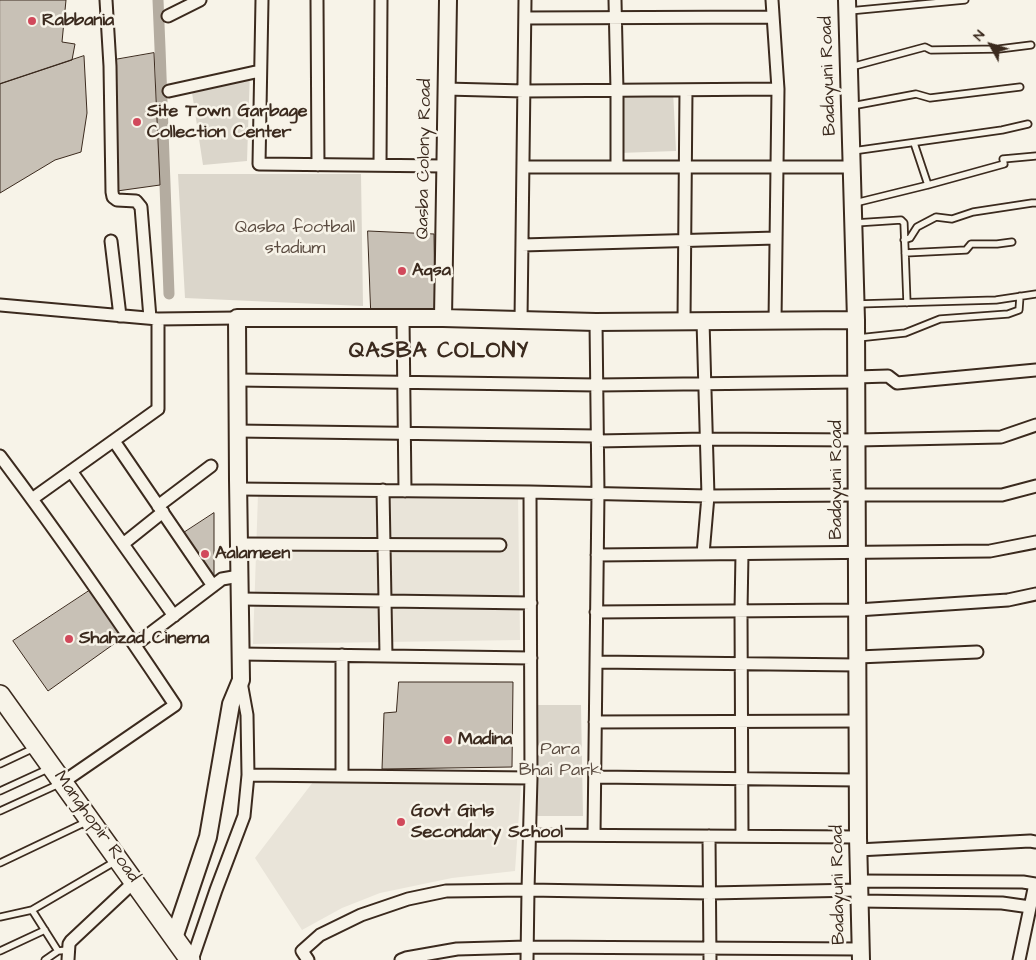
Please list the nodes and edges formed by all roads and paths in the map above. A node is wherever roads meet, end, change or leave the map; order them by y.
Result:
1 (106, 0) edge
2 (200, 0) edge
3 (262, 0) edge
4 (318, 0) edge
5 (380, 0) edge
6 (448, 0) edge
7 (525, 0) edge
8 (616, 0) edge
9 (772, 0) edge
10 (965, 0) edge
11 (847, 5) edge
12 (168, 16) dead end
13 (615, 17) junction
14 (773, 17) junction
15 (525, 18) junction
16 (1031, 45) dead end
17 (849, 68) junction
18 (260, 71) junction
19 (1020, 87) dead end
20 (446, 89) junction
21 (778, 89) junction
22 (617, 90) junction
23 (686, 90) junction
24 (168, 91) dead end
25 (524, 91) junction
26 (850, 106) junction
27 (1028, 124) dead end
28 (914, 143) junction
29 (1036, 156) edge
30 (851, 160) junction
31 (318, 165) junction
32 (380, 165) junction
33 (445, 166) junction
34 (523, 167) junction
35 (617, 167) junction
36 (685, 167) junction
37 (777, 167) junction
38 (928, 185) junction
39 (852, 203) junction
40 (1036, 204) edge
41 (853, 223) junction
42 (776, 238) junction
43 (904, 240) junction
44 (111, 241) dead end
45 (684, 241) junction
46 (1012, 242) dead end
47 (522, 245) junction
48 (905, 253) junction
49 (1036, 294) edge
50 (1020, 296) junction
51 (908, 303) junction
52 (0, 305) edge
53 (856, 312) junction
54 (120, 316) junction
55 (237, 318) junction
56 (403, 318) junction
57 (443, 318) junction
58 (154, 319) junction
59 (521, 320) junction
60 (684, 321) junction
61 (703, 321) junction
62 (775, 321) junction
63 (596, 322) junction
64 (856, 338) junction
65 (1036, 370) edge
66 (856, 379) junction
67 (237, 380) junction
68 (404, 382) junction
69 (705, 383) junction
70 (597, 385) junction
71 (1036, 425) edge
72 (237, 431) junction
73 (405, 433) junction
74 (597, 438) junction
75 (706, 439) junction
76 (857, 440) junction
77 (114, 441) junction
78 (0, 456) edge
79 (211, 466) dead end
80 (71, 471) junction
81 (1036, 486) edge
82 (238, 489) junction
83 (383, 490) junction
84 (405, 491) junction
85 (530, 492) junction
86 (598, 493) junction
87 (708, 496) junction
88 (857, 496) junction
89 (32, 499) junction
90 (160, 509) junction
91 (1036, 542) edge
92 (123, 544) junction
93 (239, 544) junction
94 (384, 545) junction
95 (500, 545) dead end
96 (857, 553) junction
97 (703, 554) junction
98 (742, 554) junction
99 (597, 555) junction
100 (239, 576) junction
101 (213, 586) junction
102 (1036, 594) edge
103 (240, 599) junction
104 (385, 601) junction
105 (531, 603) junction
106 (858, 610) junction
107 (741, 611) junction
108 (596, 612) junction
109 (174, 616) junction
110 (135, 645) junction
111 (977, 652) dead end
112 (240, 654) junction
113 (342, 655) junction
114 (386, 656) junction
115 (531, 658) junction
116 (858, 661) junction
117 (596, 662) junction
118 (742, 664) junction
119 (241, 680) junction
120 (2, 700) edge
121 (742, 721) junction
122 (858, 721) junction
123 (595, 722) junction
124 (38, 747) junction
125 (0, 764) edge
126 (58, 775) junction
127 (248, 775) junction
128 (342, 776) junction
129 (595, 777) junction
130 (531, 778) junction
131 (742, 779) junction
132 (858, 780) junction
133 (0, 791) edge
134 (0, 811) edge
135 (90, 820) junction
136 (529, 835) junction
137 (594, 835) junction
138 (709, 836) junction
139 (742, 836) junction
140 (1036, 842) edge
141 (858, 844) junction
142 (119, 859) junction
143 (0, 863) edge
144 (135, 881) junction
145 (1036, 884) edge
146 (528, 890) junction
147 (859, 890) junction
148 (710, 892) junction
149 (1030, 907) junction
150 (32, 910) junction
151 (0, 917) edge
152 (45, 930) junction
153 (174, 938) junction
154 (528, 947) junction
155 (710, 948) junction
156 (0, 951) edge
157 (65, 954) edge
158 (860, 954) edge
159 (45, 960) edge
160 (191, 960) edge
161 (308, 960) edge
162 (401, 960) edge
163 (527, 960) edge
164 (710, 960) edge
165 (1019, 960) edge

1 - 58 street
2 - 12 street
3 - 18 street
4 - 31 street
5 - 32 street
6 - 20 street, Qasba Colony Road
7 - 15 street
8 - 13 street
9 - 14 street
10 - 11 lane
11 - 17 street, Badayuni Road
13 - 14 street
13 - 15 street
13 - 22 street
14 - 21 street
15 - 25 street
16 - 17 lane
17 - 26 street, Badayuni Road
18 - 24 street
18 - 31 street
19 - 26 lane
20 - 25 street
20 - 33 street, Qasba Colony Road
21 - 23 street
21 - 37 street
22 - 23 street
22 - 25 street
22 - 35 street
23 - 36 street
25 - 34 street
26 - 30 street, Badayuni Road
27 - 28 lane
28 - 30 lane
28 - 38 lane
29 - 38 lane
30 - 37 street
30 - 39 street, Badayuni Road
31 - 32 street
32 - 33 street
33 - 57 street, Qasba Colony Road
34 - 35 street
34 - 47 street
35 - 36 street
36 - 37 street
36 - 45 street
37 - 42 street
38 - 39 lane
39 - 41 street, Badayuni Road
40 - 43 lane
41 - 43 lane
41 - 53 street, Badayuni Road
42 - 45 street
42 - 62 street
43 - 48 lane
44 - 54 street
45 - 47 street
45 - 60 street
46 - 48 lane
47 - 59 street
48 - 51 lane
49 - 50 lane
50 - 51 lane
50 - 64 lane
51 - 53 lane
52 - 54 street
53 - 62 street
53 - 64 street, Badayuni Road
54 - 58 street
55 - 56 street
55 - 58 street
55 - 67 street
56 - 57 street
56 - 68 street
57 - 59 street
58 - 77 street
59 - 63 street
60 - 61 street
60 - 63 street
61 - 62 street
61 - 69 street
63 - 70 street
64 - 66 street, Badayuni Road
65 - 66 street
66 - 69 street
66 - 76 street, Badayuni Road
67 - 68 street
67 - 72 street
68 - 70 street
68 - 73 street
69 - 70 street
69 - 75 street
70 - 74 street
71 - 76 street
72 - 73 street
72 - 82 street
73 - 74 street
73 - 84 street
74 - 75 street
74 - 86 street
75 - 76 street
75 - 87 street
76 - 88 street, Badayuni Road
77 - 80 street
77 - 90 street
78 - 89 street
79 - 90 street
80 - 89 street
80 - 92 street
81 - 88 street
82 - 83 street
82 - 93 street
83 - 84 street
83 - 94 street
84 - 85 street
85 - 86 street
85 - 105 street
86 - 87 street
86 - 99 street
87 - 88 street
87 - 97 street
88 - 96 street, Badayuni Road
89 - 110 street
90 - 92 street
90 - 101 street
91 - 96 street
92 - 109 street
93 - 94 street
93 - 100 street
94 - 95 street
94 - 104 street
96 - 98 street
96 - 106 street, Badayuni Road
97 - 98 street
97 - 99 street
98 - 107 street
99 - 108 street
100 - 101 street
100 - 103 street
101 - 109 street
102 - 106 street
103 - 104 street
103 - 112 street
104 - 105 street
104 - 114 street
105 - 115 street
106 - 107 street
106 - 116 street, Badayuni Road
107 - 108 street
107 - 118 street
108 - 117 street
109 - 110 street
110 - 126 street
111 - 116 street
112 - 113 street
112 - 119 street
113 - 114 street
113 - 128 street
114 - 115 street
115 - 130 street
116 - 118 street
116 - 122 street, Badayuni Road
117 - 118 street
117 - 123 street
118 - 121 street
119 - 127 street
119 - 153 street
120 - 124 main road, Manghopir Road
121 - 122 street
121 - 123 street
121 - 131 street
122 - 132 street, Badayuni Road
123 - 129 street
124 - 125 lane
124 - 126 main road, Manghopir Road
126 - 133 lane
126 - 134 lane
126 - 135 main road, Manghopir Road
127 - 128 street
127 - 160 street
128 - 130 street
129 - 131 street
129 - 137 street
130 - 136 street
131 - 132 street
131 - 139 street
132 - 141 street, Badayuni Road
135 - 142 main road, Manghopir Road
135 - 143 lane
136 - 137 street
136 - 146 street
137 - 138 street
138 - 139 street
138 - 148 street
139 - 141 street
140 - 141 street
141 - 147 street, Badayuni Road
142 - 144 main road, Manghopir Road
142 - 150 lane
144 - 153 main road, Manghopir Road
144 - 157 street
145 - 147 street
145 - 149 street
146 - 148 street
146 - 154 street
146 - 161 street
147 - 148 street
147 - 149 street
147 - 158 street, Badayuni Road
148 - 155 street
149 - 165 street
150 - 151 lane
150 - 152 lane
152 - 156 lane
152 - 157 lane
153 - 160 main road, Manghopir Road
154 - 155 street
154 - 162 street
154 - 163 street
155 - 158 street
155 - 164 street
157 - 159 lane

